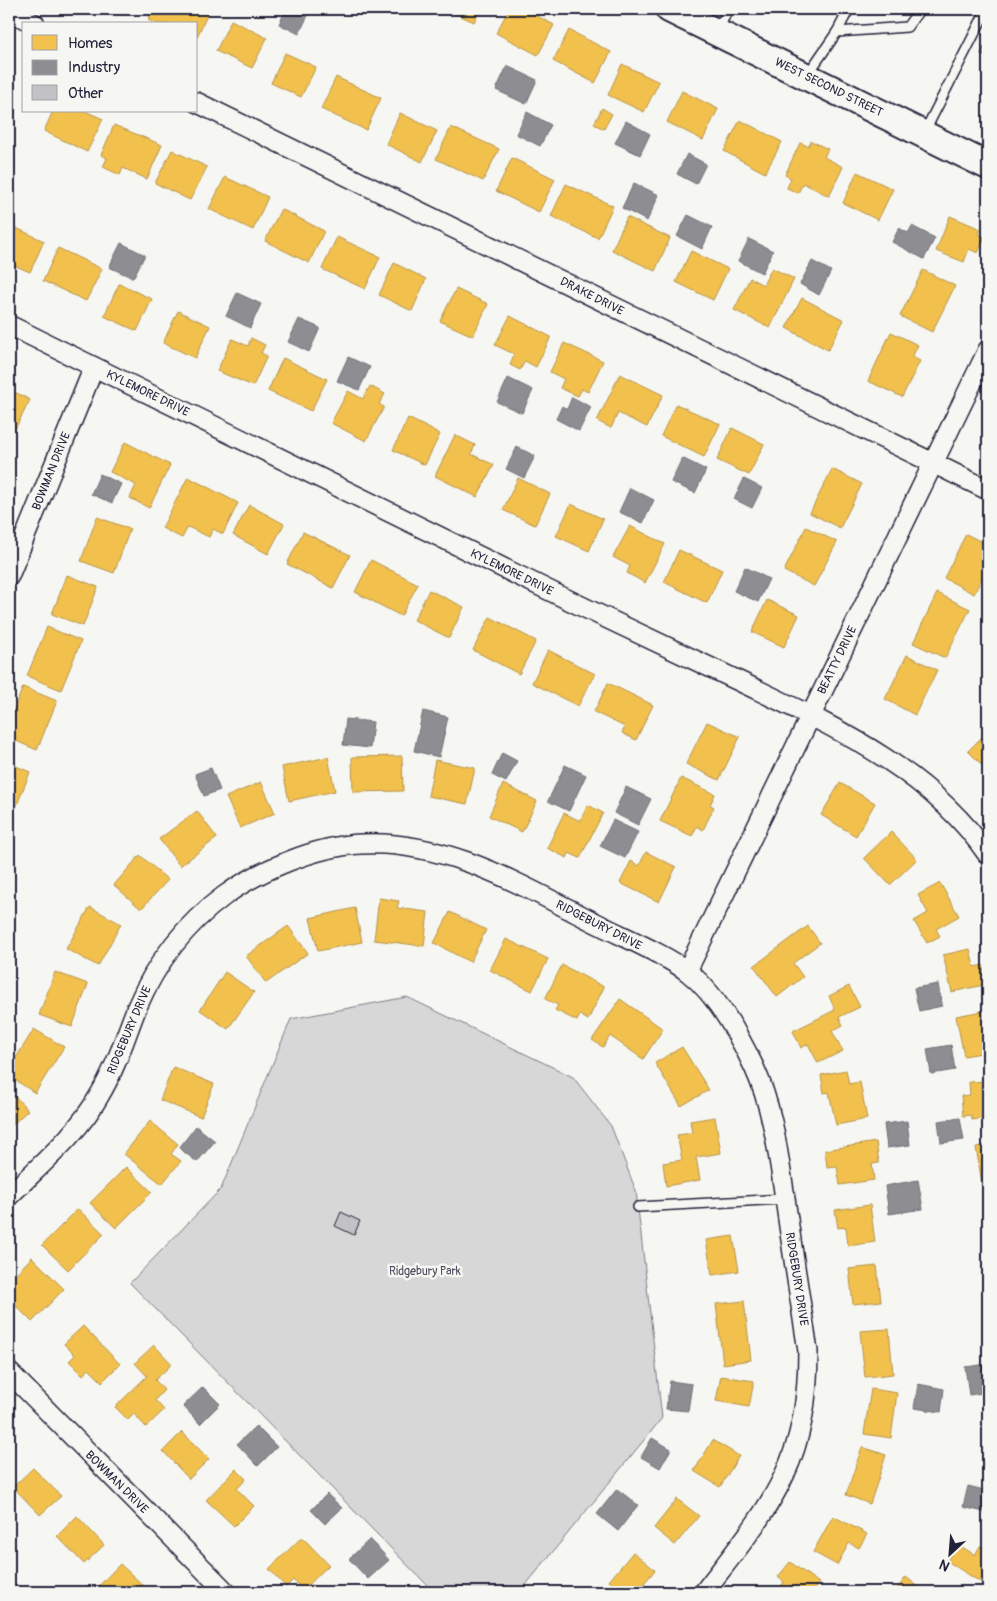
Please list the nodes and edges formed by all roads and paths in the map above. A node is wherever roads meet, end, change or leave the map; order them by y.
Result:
1 (669, 9) edge
2 (728, 9) edge
3 (849, 9) edge
4 (920, 9) edge
5 (987, 9) edge
6 (9, 11) edge
7 (31, 22) edge
8 (837, 32) junction
9 (718, 33) junction
10 (807, 76) junction
11 (198, 103) edge
12 (924, 134) junction
13 (988, 166) edge
14 (9, 325) edge
15 (988, 350) edge
16 (94, 367) junction
17 (934, 462) junction
18 (988, 490) edge
19 (9, 576) edge
20 (811, 716) junction
21 (988, 855) edge
22 (687, 971) junction
23 (9, 1196) edge
24 (785, 1199) junction
25 (638, 1207) dead end
26 (9, 1372) edge
27 (226, 1592) edge
28 (704, 1592) edge

1 - 9 main road, WEST SECOND STREET
2 - 9 lane
3 - 8 lane
4 - 8 lane
5 - 12 lane
6 - 7 street
8 - 10 lane
9 - 10 main road, WEST SECOND STREET
10 - 12 main road, WEST SECOND STREET
11 - 17 street, DRAKE DRIVE
12 - 13 main road, WEST SECOND STREET
14 - 16 street, KYLEMORE DRIVE
15 - 17 street, BEATTY DRIVE
16 - 19 street, BOWMAN DRIVE
16 - 20 street, KYLEMORE DRIVE
17 - 18 street, DRAKE DRIVE
17 - 20 street, BEATTY DRIVE
20 - 21 street, KYLEMORE DRIVE
20 - 22 street, BEATTY DRIVE
22 - 23 street, RIDGEBURY DRIVE
22 - 24 street, RIDGEBURY DRIVE
24 - 25 lane
24 - 28 street, RIDGEBURY DRIVE
26 - 27 street, BOWMAN DRIVE

